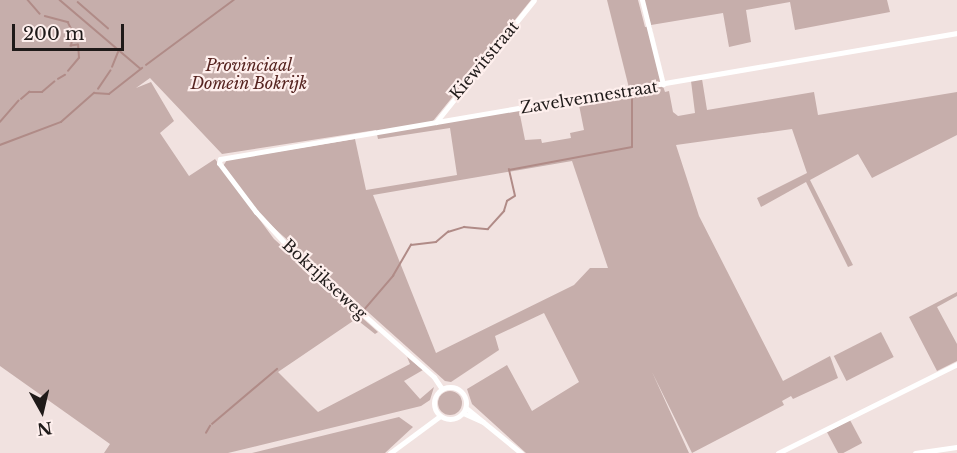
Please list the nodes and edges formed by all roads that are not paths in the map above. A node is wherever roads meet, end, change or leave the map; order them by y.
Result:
1 (534, 0) edge
2 (642, 0) edge
3 (957, 33) edge
4 (663, 84) junction
5 (436, 122) junction
6 (220, 159) joint
7 (957, 364) edge
8 (442, 389) junction
9 (435, 410) junction
10 (464, 411) junction
11 (440, 416) junction
12 (422, 426) junction
13 (957, 447) edge
14 (390, 453) edge
15 (521, 453) edge
16 (778, 453) edge
17 (915, 453) edge

1 - 5 street, Kiewitstraat
2 - 4 street
3 - 4 street, Zavelvennestraat
4 - 5 street, Zavelvennestraat
5 - 6 street, Zavelvennestraat
6 - 8 street, Bokrijkseweg
7 - 16 street
8 - 9 street
8 - 10 street, Bokrijkseweg
9 - 11 street
9 - 12 street
10 - 11 street
10 - 15 street, Bokrijkseweg
11 - 12 street
12 - 14 street
13 - 17 street

